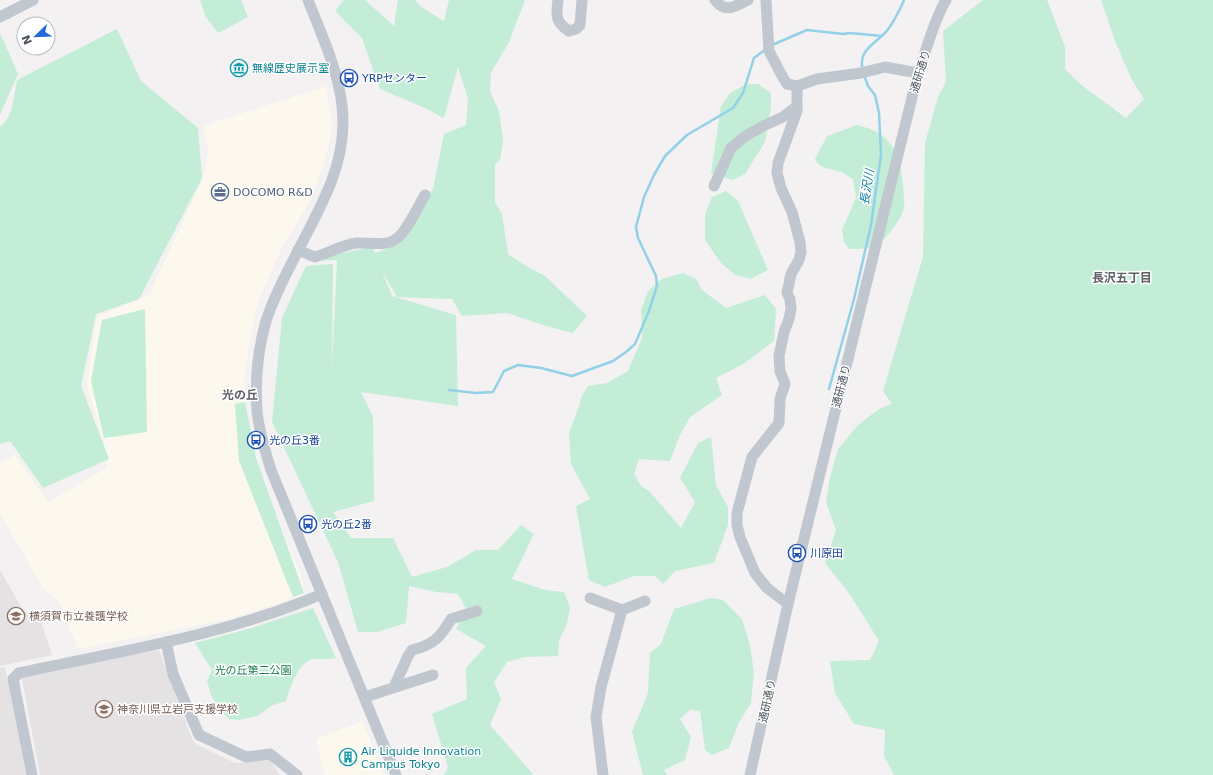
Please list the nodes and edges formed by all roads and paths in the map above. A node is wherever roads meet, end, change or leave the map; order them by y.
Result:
1 (33, 0) edge
2 (308, 0) edge
3 (558, 0) edge
4 (582, 0) edge
5 (715, 0) edge
6 (748, 0) edge
7 (766, 0) edge
8 (946, 0) edge
9 (0, 17) edge
10 (918, 73) junction
11 (796, 86) junction
12 (797, 106) junction
13 (714, 186) dead end
14 (425, 195) dead end
15 (298, 250) junction
16 (322, 594) junction
17 (590, 598) dead end
18 (645, 601) dead end
19 (788, 604) junction
20 (622, 610) junction
21 (477, 611) dead end
22 (166, 642) junction
23 (433, 675) dead end
24 (394, 687) junction
25 (365, 697) junction
26 (32, 775) edge
27 (298, 775) edge
28 (396, 775) edge
29 (603, 775) edge
30 (750, 775) edge

1 - 9 street
2 - 15 street
3 - 4 street
5 - 6 street
7 - 11 street
8 - 10 street, 通研通り
10 - 11 street
10 - 19 street, 通研通り
11 - 12 street
12 - 13 street
12 - 19 street
14 - 15 street
15 - 16 street
16 - 22 street
16 - 25 street
17 - 20 street
18 - 20 street
19 - 30 street, 通研通り
20 - 29 street
21 - 24 street
22 - 26 street
22 - 27 street
23 - 24 street
24 - 25 street
25 - 28 street

